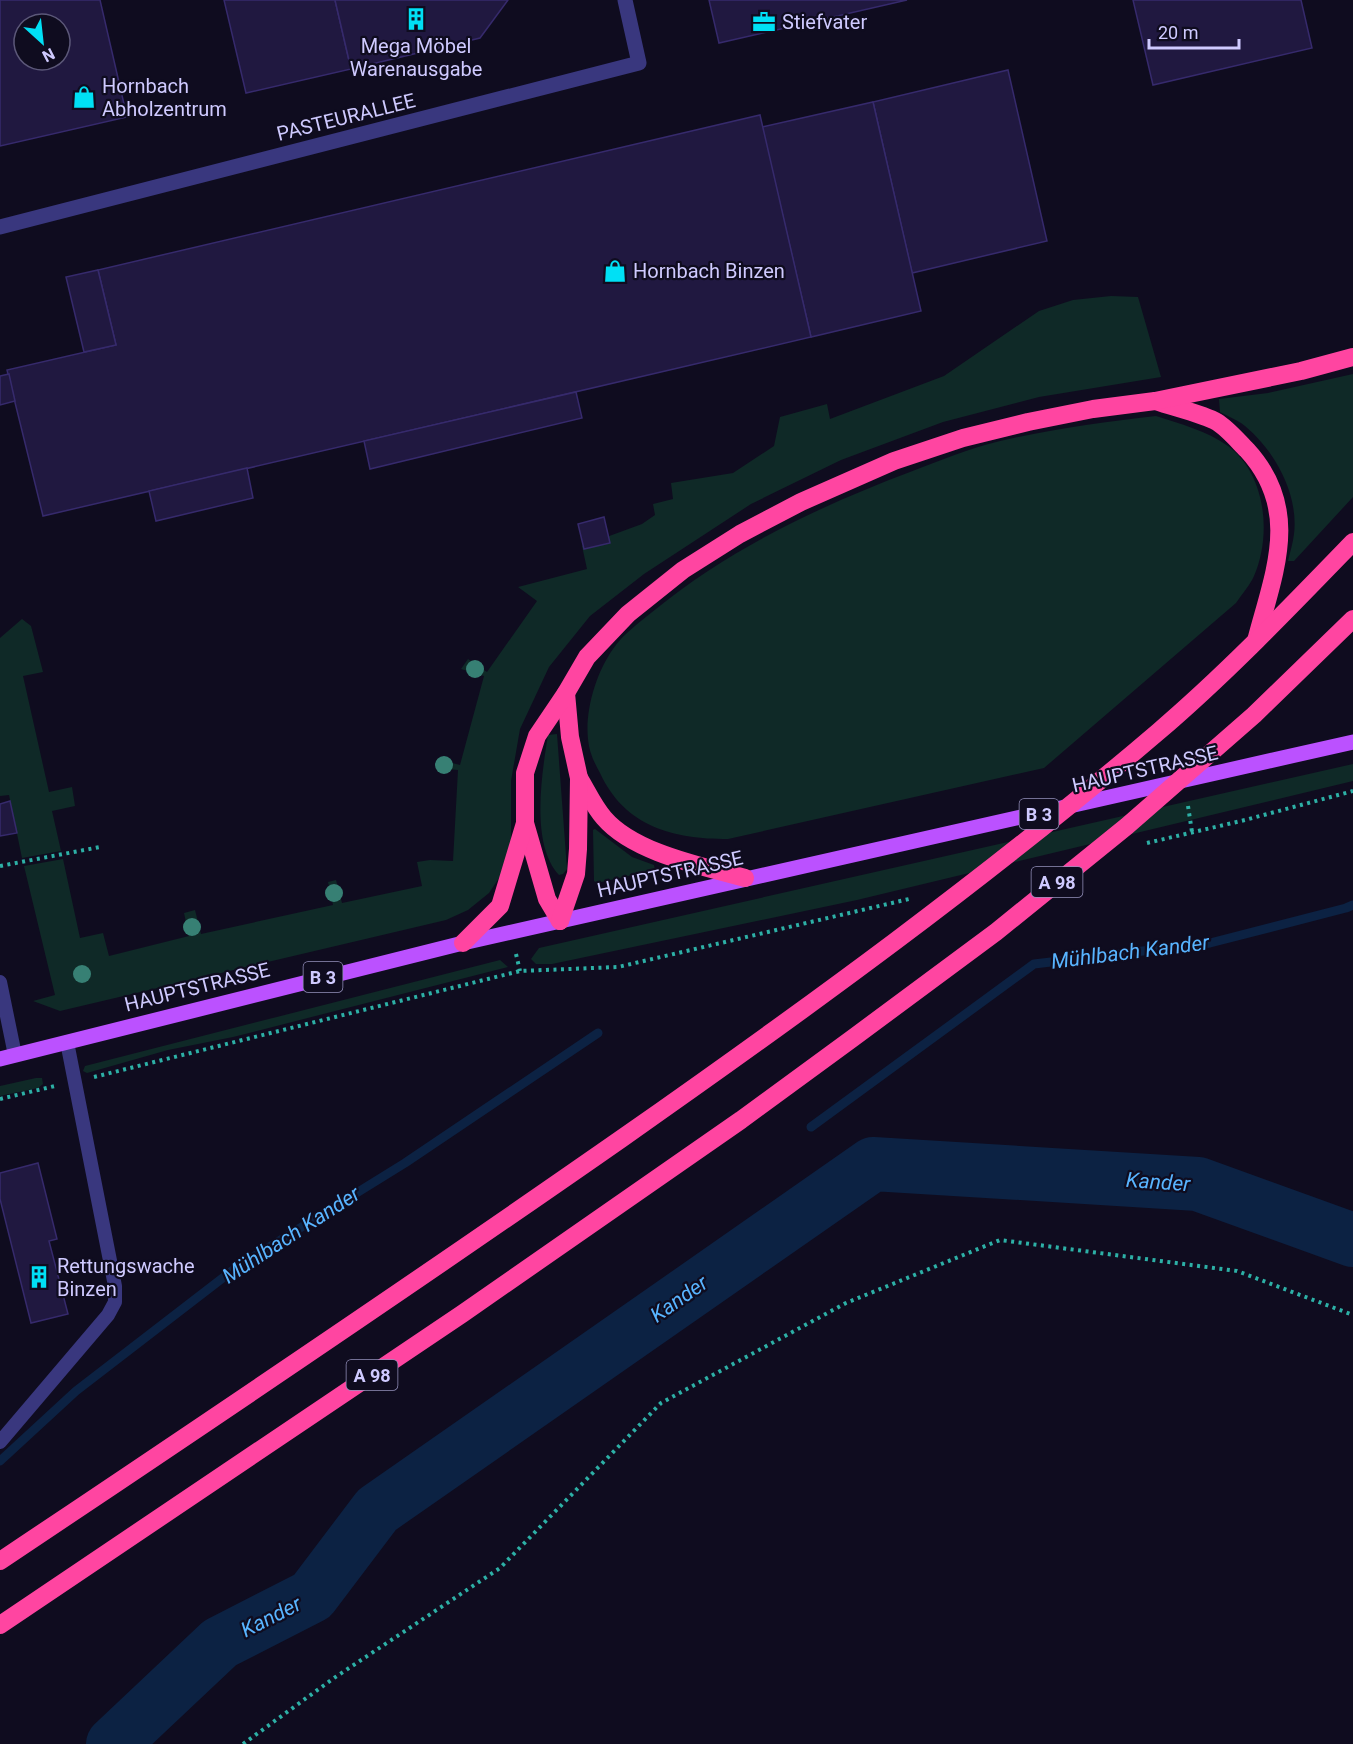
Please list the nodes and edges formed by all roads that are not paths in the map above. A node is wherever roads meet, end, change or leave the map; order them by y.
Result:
1 (625, 0) edge
2 (0, 227) edge
3 (1353, 357) edge
4 (1155, 401) junction
5 (1353, 542) edge
6 (1353, 619) edge
7 (1256, 642) junction
8 (566, 693) junction
9 (1353, 742) edge
10 (579, 778) junction
11 (525, 823) junction
12 (745, 878) junction
13 (560, 921) junction
14 (463, 943) junction
15 (0, 982) edge
16 (67, 1042) junction
17 (8, 1057) edge
18 (0, 1442) edge
19 (0, 1561) edge
20 (0, 1625) edge

1 - 2 street, PASTEURALLEE
3 - 4 highway
4 - 7 highway
4 - 8 highway
5 - 7 highway, A 98
6 - 20 highway, A 98
7 - 19 highway, A 98
8 - 10 highway
8 - 11 highway
9 - 12 main road, HAUPTSTRASSE / B 3
10 - 12 highway
10 - 13 highway
11 - 13 highway
11 - 14 highway
12 - 13 main road, HAUPTSTRASSE / B 3
13 - 14 main road, HAUPTSTRASSE / B 3
14 - 16 main road, HAUPTSTRASSE / B 3
15 - 17 lane
16 - 17 main road, HAUPTSTRASSE / B 3
16 - 18 lane

